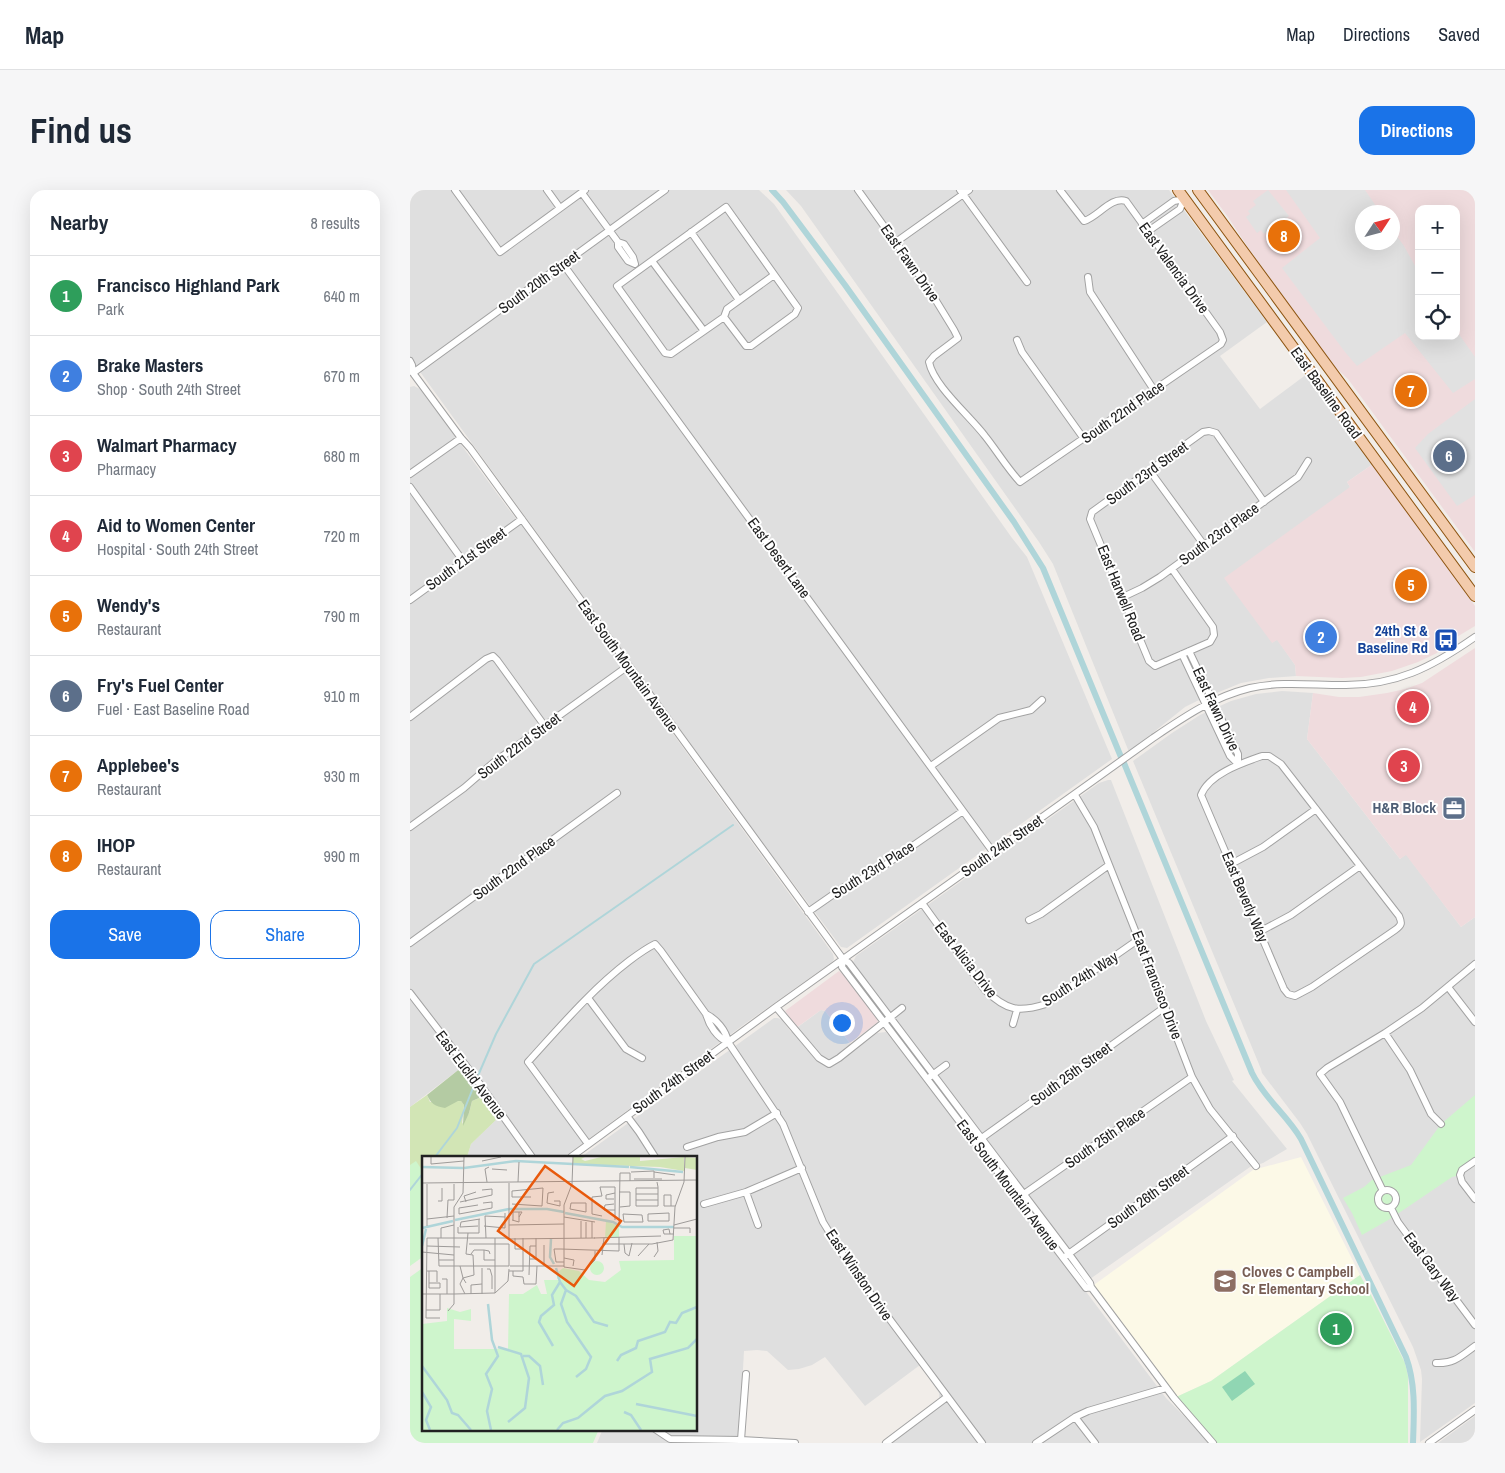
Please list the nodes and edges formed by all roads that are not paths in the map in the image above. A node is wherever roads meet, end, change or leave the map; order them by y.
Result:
1 (455, 190) edge
2 (547, 190) edge
3 (665, 190) edge
4 (858, 190) edge
5 (969, 190) edge
6 (1060, 190) edge
7 (1178, 190) edge
8 (1198, 190) edge
9 (583, 191) edge
10 (962, 192) edge
11 (1184, 199) junction
12 (560, 208) junction
13 (1142, 224) junction
14 (610, 231) junction
15 (691, 232) junction
16 (1147, 232) junction
17 (896, 242) junction
18 (652, 260) junction
19 (563, 264) junction
20 (637, 267) junction
21 (774, 276) junction
22 (1088, 277) dead end
23 (1028, 282) dead end
24 (739, 300) junction
25 (724, 317) junction
26 (704, 331) junction
27 (1017, 340) dead end
28 (1223, 340) joint
29 (410, 361) edge
30 (412, 375) edge
31 (1154, 390) junction
32 (461, 438) junction
33 (1084, 438) junction
34 (1391, 454) junction
35 (1308, 461) dead end
36 (1378, 464) junction
37 (1150, 471) junction
38 (410, 474) edge
39 (1020, 482) joint
40 (410, 487) edge
41 (1264, 502) junction
42 (522, 519) junction
43 (1090, 519) joint
44 (1204, 545) junction
45 (463, 561) junction
46 (1475, 567) edge
47 (1172, 569) junction
48 (1475, 596) edge
49 (1123, 597) junction
50 (410, 600) edge
51 (1475, 636) edge
52 (1185, 652) junction
53 (628, 666) junction
54 (1042, 700) dead end
55 (1213, 700) junction
56 (1206, 704) junction
57 (410, 717) edge
58 (544, 726) junction
59 (1238, 764) junction
60 (931, 766) junction
61 (617, 793) dead end
62 (1075, 795) junction
63 (1316, 809) junction
64 (963, 810) junction
65 (410, 827) edge
66 (993, 852) junction
67 (1232, 864) junction
68 (1109, 865) junction
69 (1360, 866) junction
70 (922, 903) junction
71 (808, 912) junction
72 (1029, 920) dead end
73 (1259, 932) junction
74 (1139, 939) junction
75 (410, 943) edge
76 (843, 960) junction
77 (1475, 964) edge
78 (1448, 987) junction
79 (410, 993) edge
80 (588, 998) junction
81 (1165, 1006) junction
82 (776, 1007) junction
83 (902, 1008) dead end
84 (1017, 1010) junction
85 (890, 1017) junction
86 (884, 1022) junction
87 (1475, 1022) edge
88 (1013, 1024) dead end
89 (1385, 1033) junction
90 (728, 1042) junction
91 (642, 1058) dead end
92 (946, 1065) dead end
93 (930, 1077) junction
94 (1192, 1077) junction
95 (777, 1113) junction
96 (627, 1116) junction
97 (1441, 1124) dead end
98 (1232, 1136) junction
99 (979, 1140) junction
100 (588, 1144) junction
101 (687, 1147) dead end
102 (531, 1156) edge
103 (572, 1156) edge
104 (654, 1156) edge
105 (1475, 1161) edge
106 (1256, 1166) dead end
107 (802, 1168) junction
108 (1383, 1191) junction
109 (746, 1192) junction
110 (1021, 1196) junction
111 (1475, 1198) edge
112 (704, 1204) dead end
113 (1391, 1208) junction
114 (758, 1225) dead end
115 (1066, 1256) junction
116 (1475, 1325) edge
117 (1475, 1346) edge
118 (1436, 1362) dead end
119 (746, 1374) dead end
120 (1166, 1388) junction
121 (948, 1397) junction
122 (1475, 1410) edge
123 (1075, 1417) junction
124 (655, 1430) edge
125 (741, 1440) junction
126 (795, 1443) edge
127 (886, 1443) edge
128 (982, 1443) edge
129 (1036, 1443) edge
130 (1095, 1443) edge
131 (1213, 1443) edge
132 (1428, 1443) edge

1 - 12 street
2 - 12 street
3 - 14 street, South 20th Street
4 - 17 street, East Fawn Drive
5 - 10 street
6 - 13 street, East Valencia Drive
7 - 11 main road, East Baseline Road
8 - 11 main road
8 - 34 main road, East Baseline Road
9 - 12 street
9 - 14 street
10 - 17 street
10 - 23 street
11 - 13 street
11 - 16 street
11 - 36 main road, East Baseline Road
13 - 16 street, East Valencia Drive
14 - 19 street, South 20th Street
14 - 20 street
15 - 18 street
15 - 21 street
15 - 24 street
16 - 28 street, East Valencia Drive
17 - 39 street, East Fawn Drive
18 - 20 street
18 - 26 street
19 - 30 street, South 20th Street
19 - 60 street, East Desert Lane
20 - 26 street
21 - 24 street
21 - 25 street
22 - 31 street
24 - 25 street
25 - 26 street
27 - 33 street
28 - 31 street, South 22nd Place
29 - 30 street, East South Mountain Avenue
30 - 32 street, East South Mountain Avenue
31 - 33 street, South 22nd Place
32 - 38 street
32 - 42 street, East South Mountain Avenue
33 - 39 street, South 22nd Place
34 - 36 main road
34 - 46 main road, East Baseline Road
35 - 41 street, South 23rd Place
36 - 48 main road, East Baseline Road
37 - 41 street, South 23rd Street
37 - 43 street, South 23rd Street
37 - 44 street
40 - 45 street
41 - 44 street, South 23rd Place
42 - 45 street, South 21st Street
42 - 53 street, East South Mountain Avenue
43 - 49 street, East Harwell Road
44 - 47 street, South 23rd Place
45 - 50 street, South 21st Street
47 - 49 street, South 23rd Place
47 - 52 street
49 - 52 street, East Harwell Road
51 - 55 street, South 24th Street
52 - 55 street, East Fawn Drive
52 - 56 street, East Fawn Drive
53 - 58 street, South 22nd Street
53 - 71 street, East South Mountain Avenue
54 - 60 street
55 - 56 street, South 24th Street
55 - 59 street, East Fawn Drive
56 - 59 street, East Fawn Drive
56 - 62 street, South 24th Street
57 - 58 street
58 - 65 street, South 22nd Street
59 - 63 street
59 - 67 street, East Beverly Way
60 - 64 street, East Desert Lane
61 - 75 street, South 22nd Place
62 - 66 street, South 24th Street
62 - 68 street, East Francisco Drive
63 - 67 street
63 - 69 street
64 - 66 street, East Desert Lane
64 - 71 street, South 23rd Place
66 - 70 street, South 24th Street
67 - 73 street, East Beverly Way
68 - 72 street
68 - 74 street, East Francisco Drive
69 - 73 street
69 - 73 street, East Beverly Way
70 - 76 street, South 24th Street
70 - 84 street, East Alicia Drive
71 - 76 street, East South Mountain Avenue
74 - 81 street, East Francisco Drive
74 - 84 street, South 24th Way
76 - 82 street, South 24th Street
76 - 85 street, East South Mountain Avenue
76 - 86 street, East South Mountain Avenue
77 - 78 street
78 - 87 street
78 - 89 street
79 - 102 street, East Euclid Avenue
80 - 90 street, East Winston Drive
80 - 91 street
80 - 100 street
81 - 94 street, East Francisco Drive
81 - 99 street, South 25th Street
82 - 86 street
82 - 90 street, South 24th Street
83 - 85 street
84 - 88 street
85 - 86 street
85 - 93 street, East South Mountain Avenue
86 - 93 street, East South Mountain Avenue
89 - 97 street
89 - 108 street, East Gary Way
90 - 95 street, East Winston Drive
90 - 96 street, South 24th Street
92 - 93 street
93 - 99 street, East South Mountain Avenue
94 - 98 street, East Francisco Drive
94 - 110 street, South 25th Place
95 - 101 street
95 - 107 street, East Winston Drive
96 - 100 street, South 24th Street
96 - 104 street
98 - 106 street, East Francisco Drive
98 - 115 street, South 26th Street
99 - 110 street, East South Mountain Avenue
100 - 103 street, South 24th Street
105 - 111 street
107 - 109 street
107 - 121 street, East Winston Drive
108 - 113 street, East Gary Way
108 - 113 street, East Gary Way
109 - 112 street
109 - 114 street
110 - 115 street, East South Mountain Avenue
113 - 116 street, East Gary Way
115 - 120 street, East South Mountain Avenue
117 - 118 street
119 - 125 street
120 - 123 street
120 - 131 street, East South Mountain Avenue
121 - 127 street
121 - 128 street, East Winston Drive
122 - 132 street
123 - 129 street
123 - 130 street
124 - 125 street
125 - 126 street

